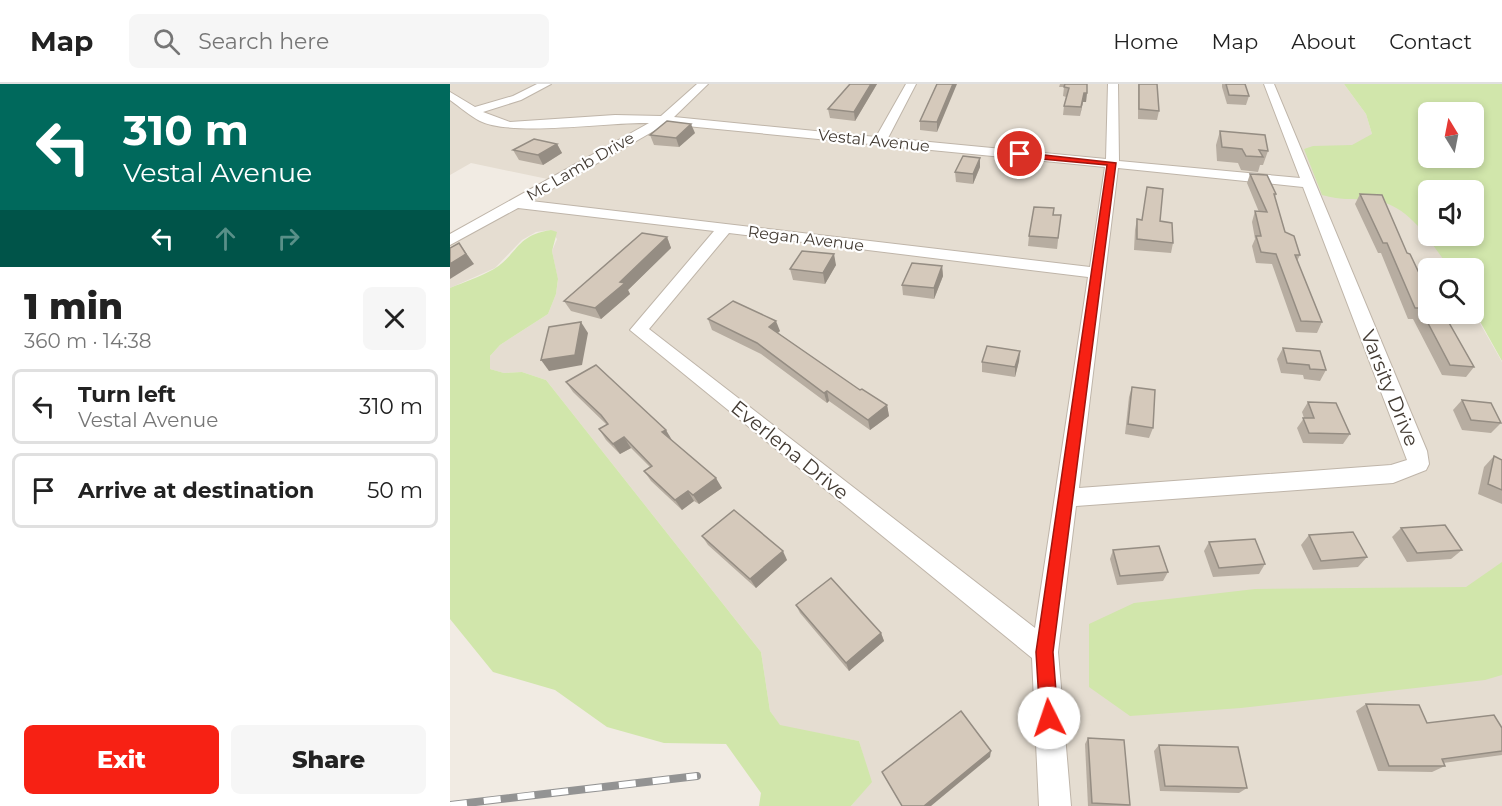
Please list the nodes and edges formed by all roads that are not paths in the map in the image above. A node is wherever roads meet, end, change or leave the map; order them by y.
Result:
1 (546, 84) edge
2 (703, 84) edge
3 (911, 84) edge
4 (1113, 84) edge
5 (1269, 84) edge
6 (450, 95) edge
7 (474, 111) junction
8 (664, 120) junction
9 (881, 140) junction
10 (1112, 163) junction
11 (1307, 183) junction
12 (515, 203) junction
13 (725, 228) junction
14 (450, 240) edge
15 (1098, 273) junction
16 (1066, 498) junction
17 (1045, 652) junction
18 (1055, 806) edge

1 - 7 street
2 - 8 street, Mc Lamb Drive
3 - 9 street
4 - 10 street
5 - 11 street, Varsity Drive
6 - 7 street, Vestal Avenue
7 - 8 street, Vestal Avenue
8 - 9 street, Vestal Avenue
8 - 12 street, Mc Lamb Drive
9 - 10 street, Vestal Avenue
10 - 11 street, Vestal Avenue
10 - 15 street
11 - 16 street, Varsity Drive
12 - 13 street, Regan Avenue
12 - 14 street, Mc Lamb Drive
13 - 15 street, Regan Avenue
13 - 17 street, Everlena Drive
15 - 16 street
16 - 17 street
17 - 18 street

